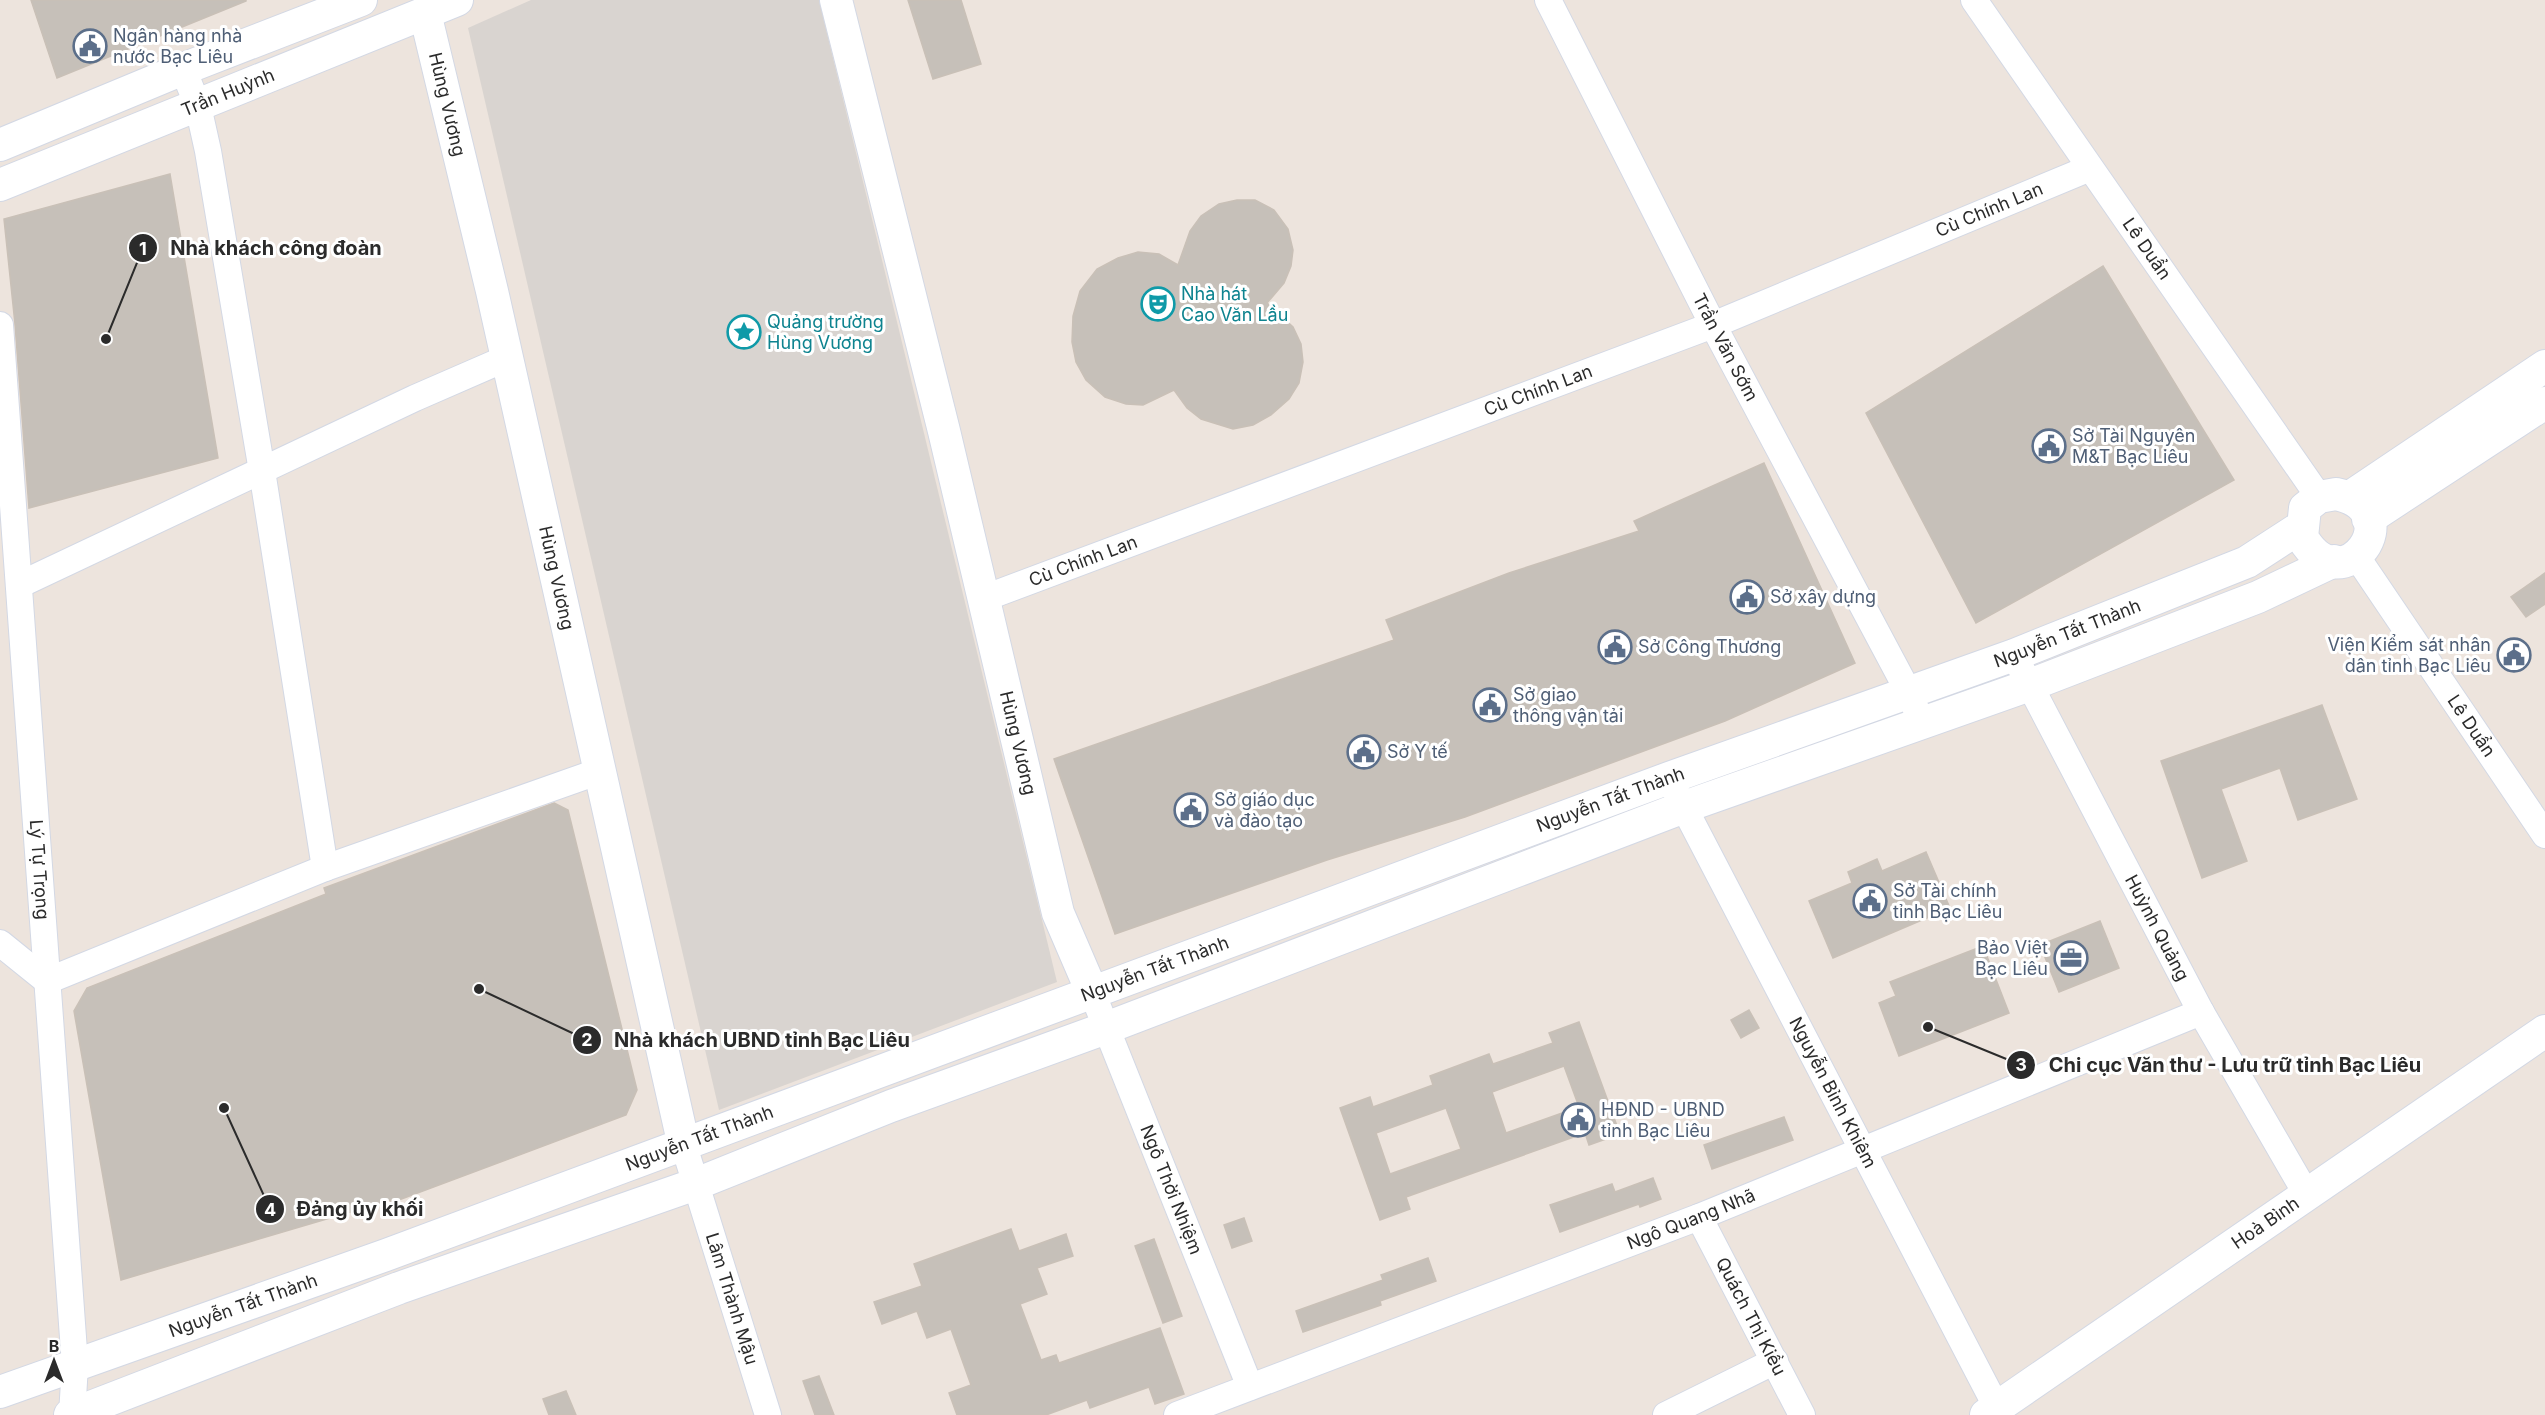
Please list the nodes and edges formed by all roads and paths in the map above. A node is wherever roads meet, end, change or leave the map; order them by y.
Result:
1 (361, 0) edge
2 (457, 0) edge
3 (836, 0) edge
4 (1548, 0) edge
5 (1974, 0) edge
6 (423, 7) edge
7 (183, 69) junction
8 (198, 106) junction
9 (0, 146) edge
10 (2090, 168) junction
11 (0, 186) edge
12 (0, 325) edge
13 (1713, 325) junction
14 (507, 358) junction
15 (2545, 366) edge
16 (2545, 403) edge
17 (262, 471) junction
18 (2319, 497) junction
19 (2359, 508) junction
20 (2301, 526) junction
21 (2346, 559) junction
22 (19, 585) junction
23 (982, 599) junction
24 (2014, 655) junction
25 (2030, 685) junction
26 (1909, 693) junction
27 (1922, 723) junction
28 (600, 771) junction
29 (1669, 778) junction
30 (1684, 807) junction
31 (2545, 835) edge
32 (325, 868) junction
33 (1369, 889) junction
34 (1382, 922) junction
35 (0, 943) edge
36 (47, 981) junction
37 (1092, 992) junction
38 (2201, 1012) junction
39 (1106, 1028) junction
40 (2545, 1031) edge
41 (879, 1072) junction
42 (891, 1106) junction
43 (684, 1146) junction
44 (1862, 1149) junction
45 (696, 1184) junction
46 (2307, 1195) junction
47 (1699, 1217) junction
48 (386, 1255) junction
49 (399, 1288) junction
50 (1775, 1361) junction
51 (75, 1365) junction
52 (1250, 1387) junction
53 (0, 1392) edge
54 (1991, 1411) edge
55 (71, 1415) edge
56 (768, 1415) edge
57 (1177, 1415) edge
58 (1666, 1415) edge
59 (1802, 1415) edge

1 - 7 street
2 - 6 street, Trần Huỳnh
3 - 23 street, Hùng Vương
4 - 13 street, Trần Văn Sớm
5 - 10 street, Lê Duẩn
6 - 8 street, Trần Huỳnh
6 - 14 street, Hùng Vương
7 - 8 street
7 - 9 street
8 - 11 street, Trần Huỳnh
8 - 17 street
10 - 13 street, Cù Chính Lan
10 - 18 street, Lê Duẩn
12 - 22 street, Lý Tự Trọng
13 - 23 street, Cù Chính Lan
13 - 26 street, Trần Văn Sớm
14 - 17 street
14 - 28 street, Hùng Vương
15 - 19 street
16 - 19 street
17 - 22 street
17 - 32 street
18 - 19 street
18 - 20 street, Nguyễn Tất Thành
19 - 21 street
20 - 21 street
20 - 24 street, Nguyễn Tất Thành
21 - 25 street, Nguyễn Tất Thành
21 - 31 street, Lê Duẩn
22 - 36 street, Lý Tự Trọng
23 - 37 street, Hùng Vương
24 - 25 street, Huỳnh Quảng
24 - 26 street, Nguyễn Tất Thành
25 - 27 street, Nguyễn Tất Thành
25 - 38 street, Huỳnh Quảng
26 - 27 street, Trần Văn Sớm
26 - 29 street, Nguyễn Tất Thành
27 - 30 street, Nguyễn Tất Thành
28 - 32 street
28 - 43 street, Hùng Vương
29 - 30 street, Nguyễn Bỉnh Khiêm
29 - 33 street, Nguyễn Tất Thành
30 - 34 street, Nguyễn Tất Thành
30 - 44 street, Nguyễn Bỉnh Khiêm
32 - 36 street
33 - 34 street
33 - 37 street, Nguyễn Tất Thành
34 - 39 street, Nguyễn Tất Thành
35 - 36 street
36 - 51 street, Lý Tự Trọng
37 - 39 street, Ngô Thời Nhiệm
37 - 41 street, Nguyễn Tất Thành
38 - 44 street, Ngô Quang Nhã
38 - 46 street, Huỳnh Quảng
39 - 42 street, Nguyễn Tất Thành
39 - 52 street, Ngô Thời Nhiệm
40 - 46 street, Hoà Bình
41 - 42 street
41 - 43 street, Nguyễn Tất Thành
42 - 45 street, Nguyễn Tất Thành
43 - 45 street, Lâm Thành Mậu
43 - 48 street, Nguyễn Tất Thành
44 - 47 street, Ngô Quang Nhã
44 - 54 street, Nguyễn Bỉnh Khiêm
45 - 49 street, Nguyễn Tất Thành
45 - 56 street, Lâm Thành Mậu
46 - 54 street, Hoà Bình
47 - 50 street, Quách Thị Kiều
47 - 52 street, Ngô Quang Nhã
48 - 49 street
48 - 51 street, Nguyễn Tất Thành
49 - 55 street, Nguyễn Tất Thành
50 - 58 street
50 - 59 street, Quách Thị Kiều
51 - 53 street, Nguyễn Tất Thành
51 - 55 street, Lý Tự Trọng
52 - 57 street, Ngô Quang Nhã

